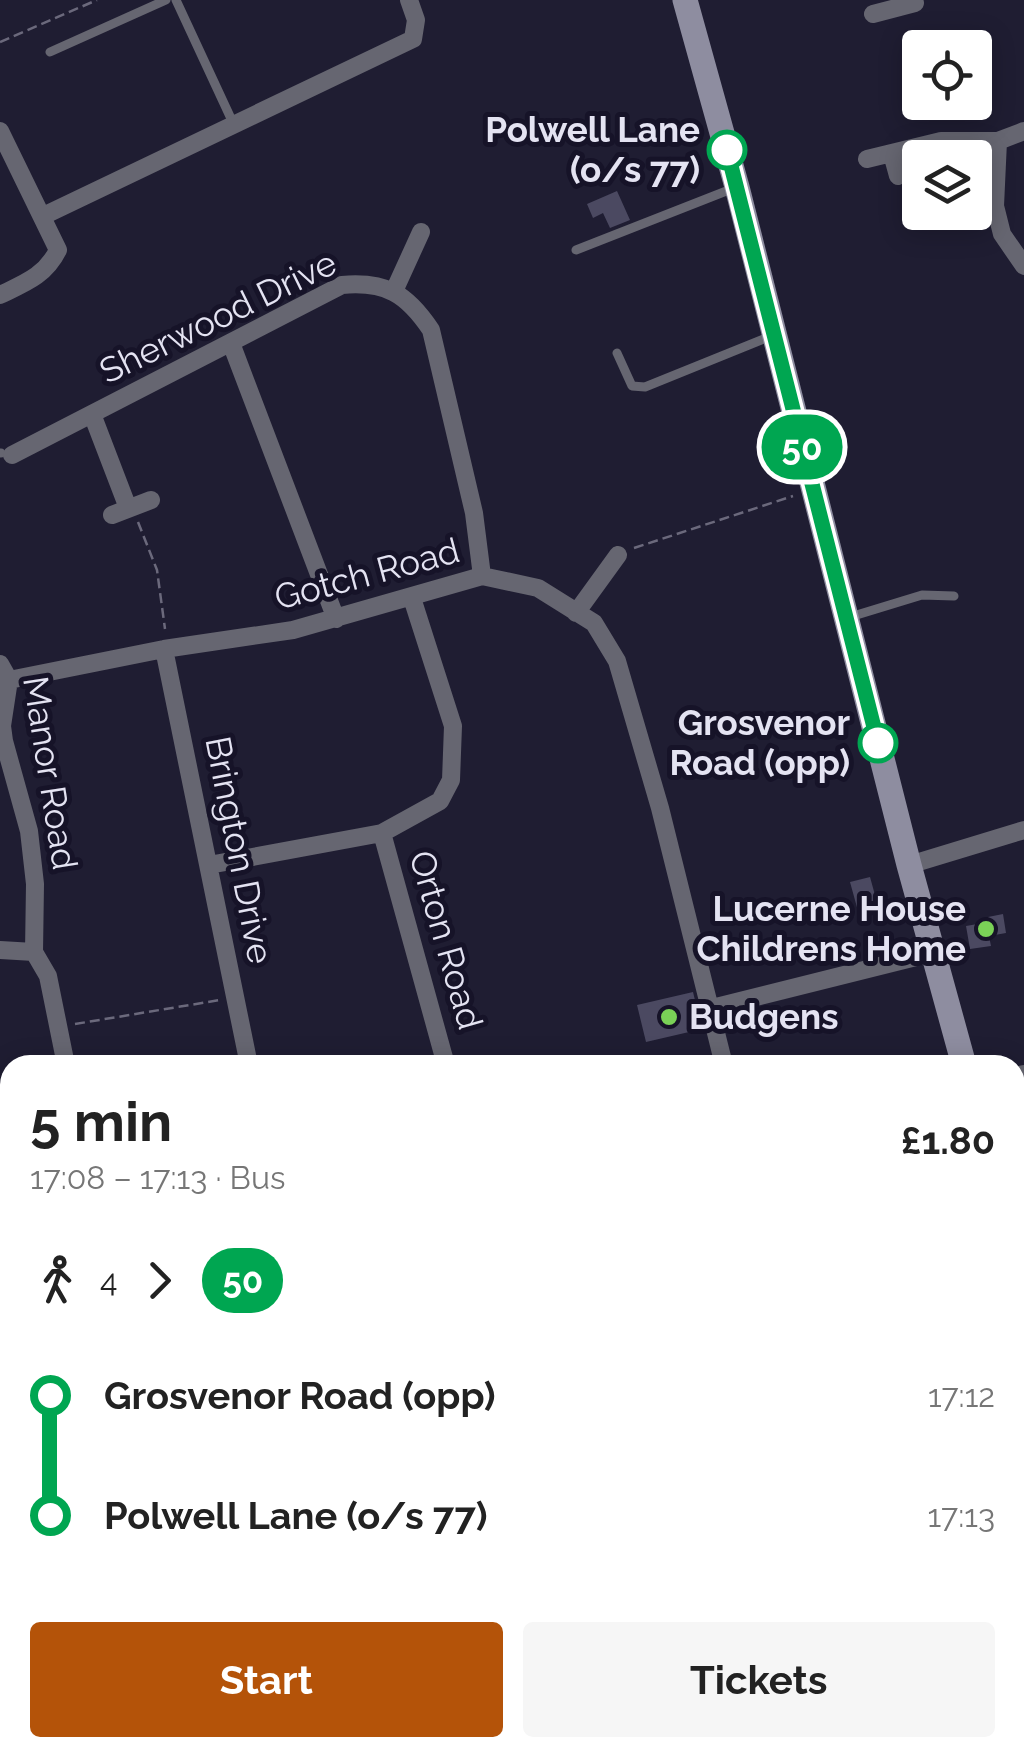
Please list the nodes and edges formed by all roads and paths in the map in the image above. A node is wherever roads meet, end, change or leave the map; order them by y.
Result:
1 (97, 0) edge
2 (166, 0) edge
3 (176, 0) edge
4 (409, 0) edge
5 (684, 0) edge
6 (915, 3) dead end
7 (893, 4) edge
8 (873, 14) dead end
9 (0, 42) edge
10 (50, 52) dead end
11 (234, 125) junction
12 (1024, 130) edge
13 (0, 131) edge
14 (998, 141) junction
15 (892, 154) junction
16 (867, 159) dead end
17 (898, 176) dead end
18 (736, 187) junction
19 (42, 216) junction
20 (421, 232) dead end
21 (576, 250) dead end
22 (1024, 266) edge
23 (395, 289) junction
24 (0, 295) edge
25 (774, 336) junction
26 (231, 344) junction
27 (616, 353) dead end
28 (92, 414) junction
29 (4, 453) edge
30 (813, 489) junction
31 (151, 500) dead end
32 (120, 512) junction
33 (618, 555) joint
34 (482, 576) junction
35 (954, 596) dead end
36 (412, 598) junction
37 (576, 613) junction
38 (846, 618) junction
39 (336, 619) junction
40 (164, 648) junction
41 (4, 672) edge
42 (2, 742) edge
43 (1024, 830) edge
44 (382, 833) junction
45 (209, 865) junction
46 (908, 865) junction
47 (0, 950) edge
48 (34, 952) junction
49 (932, 953) junction
50 (235, 997) junction
51 (712, 1008) junction
52 (58, 1027) junction
53 (64, 1055) edge
54 (247, 1055) edge
55 (443, 1055) edge
56 (722, 1055) edge
57 (961, 1055) edge

1 - 9 path
2 - 10 lane
3 - 11 lane
4 - 11 street
5 - 18 street
6 - 7 street
7 - 8 street
11 - 19 street
12 - 14 street
13 - 19 street
14 - 15 street
14 - 22 street
15 - 16 street
15 - 17 street
18 - 21 lane
18 - 25 street
19 - 24 street
20 - 23 street
23 - 26 street, Sherwood Drive
23 - 34 street, Sherwood Drive
25 - 27 lane
25 - 30 street
26 - 28 street, Sherwood Drive
26 - 39 street
28 - 29 street, Sherwood Drive
28 - 32 street
30 - 33 path
30 - 38 street
31 - 32 street
32 - 40 path
33 - 37 street
34 - 36 street, Gotch Road
34 - 37 street, Gotch Road
35 - 38 lane
36 - 39 street, Gotch Road
36 - 44 street
37 - 51 street, Gotch Road
38 - 46 street
39 - 40 street, Gotch Road
40 - 41 street, Gotch Road
40 - 45 street, Brington Drive
41 - 42 street, Manor Road
42 - 48 street, Manor Road
43 - 46 street
44 - 45 street
44 - 55 street, Orton Road
45 - 50 street, Brington Drive
46 - 49 street
47 - 48 street
48 - 52 street, Manor Road
49 - 51 street
49 - 57 street
50 - 52 path
50 - 54 street, Brington Drive
51 - 56 street, Gotch Road
52 - 53 street, Manor Road

